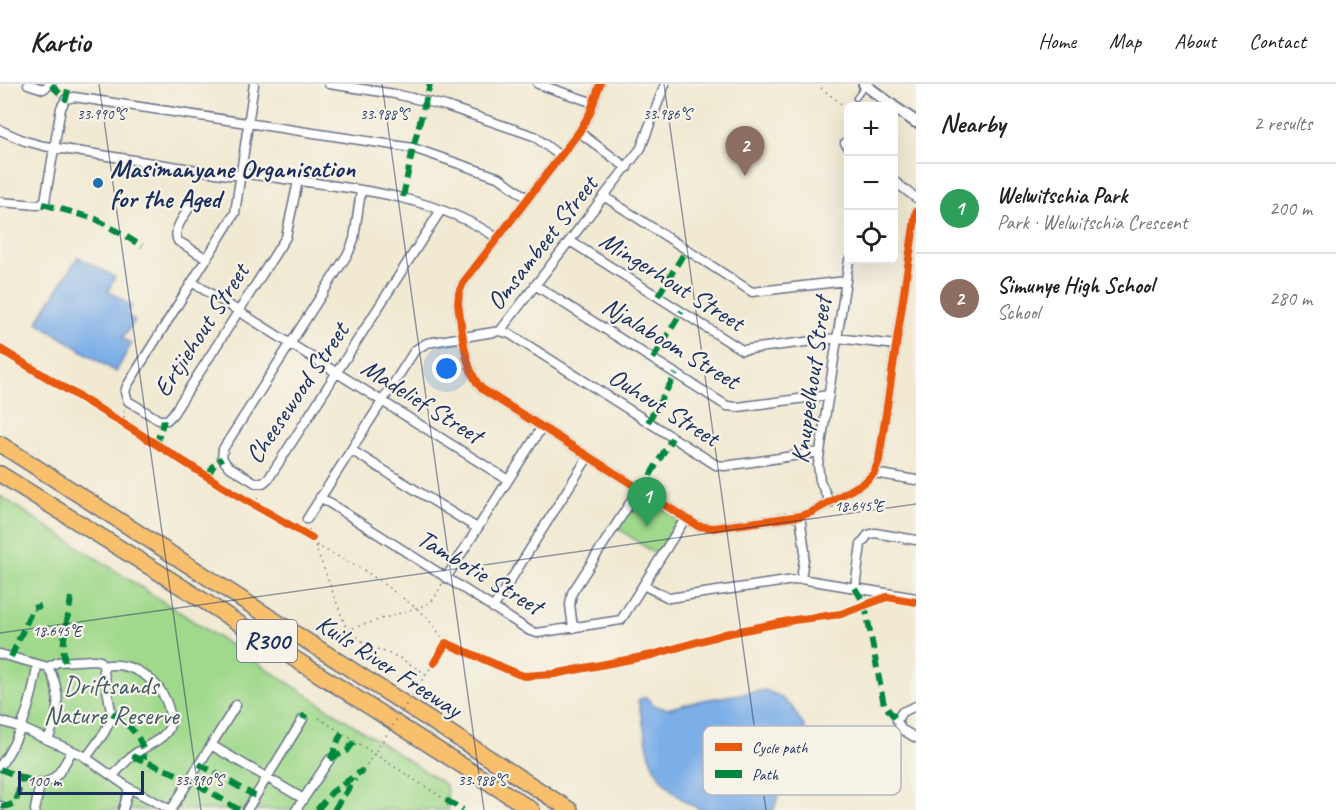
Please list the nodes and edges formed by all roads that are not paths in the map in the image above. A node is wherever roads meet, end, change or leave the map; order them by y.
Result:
1 (28, 84) edge
2 (51, 84) edge
3 (254, 84) edge
4 (329, 84) edge
5 (538, 84) edge
6 (600, 84) edge
7 (665, 84) edge
8 (865, 85) edge
9 (856, 98) dead end
10 (887, 102) edge
11 (594, 103) junction
12 (898, 110) edge
13 (898, 111) edge
14 (916, 122) edge
15 (248, 123) junction
16 (916, 128) edge
17 (0, 130) edge
18 (579, 132) junction
19 (54, 148) junction
20 (560, 156) junction
21 (627, 168) junction
22 (240, 174) junction
23 (297, 181) junction
24 (898, 184) edge
25 (361, 191) junction
26 (604, 197) junction
27 (527, 198) junction
28 (916, 198) edge
29 (0, 202) edge
30 (190, 206) dead end
31 (441, 210) junction
32 (916, 212) edge
33 (497, 238) junction
34 (570, 242) junction
35 (207, 259) junction
36 (848, 264) edge
37 (846, 281) junction
38 (192, 282) junction
39 (536, 285) junction
40 (238, 310) junction
41 (500, 331) junction
42 (464, 338) junction
43 (837, 338) junction
44 (291, 344) junction
45 (896, 345) junction
46 (337, 373) junction
47 (829, 395) junction
48 (382, 401) junction
49 (542, 427) junction
50 (0, 444) edge
51 (351, 450) junction
52 (820, 452) junction
53 (588, 457) junction
54 (874, 473) junction
55 (0, 474) edge
56 (508, 480) junction
57 (916, 480) edge
58 (639, 489) junction
59 (320, 497) junction
60 (830, 503) junction
61 (800, 516) junction
62 (307, 519) road end
63 (685, 519) junction
64 (477, 528) junction
65 (916, 540) edge
66 (446, 578) junction
67 (801, 579) junction
68 (644, 585) junction
69 (855, 588) junction
70 (916, 598) edge
71 (493, 608) junction
72 (573, 628) junction
73 (0, 654) edge
74 (37, 666) junction
75 (103, 666) junction
76 (48, 667) junction
77 (236, 705) dead end
78 (916, 706) edge
79 (303, 719) dead end
80 (0, 721) edge
81 (900, 726) edge
82 (20, 728) junction
83 (901, 729) edge
84 (916, 738) edge
85 (48, 740) junction
86 (211, 745) junction
87 (72, 751) junction
88 (86, 758) junction
89 (330, 759) dead end
90 (0, 766) edge
91 (113, 776) junction
92 (266, 777) junction
93 (129, 788) junction
94 (302, 798) junction
95 (35, 810) edge
96 (123, 810) edge
97 (171, 810) edge
98 (248, 810) edge
99 (296, 810) edge
100 (532, 810) edge
101 (570, 810) edge

1 - 2 street
3 - 15 street, Ertjiehout Street
4 - 20 street
5 - 11 street
6 - 11 street
7 - 21 street, Omsambeet Street
8 - 9 lane
8 - 10 street
11 - 18 street
12 - 14 street
13 - 16 street
15 - 19 street
15 - 22 street, Ertjiehout Street
15 - 27 street
17 - 19 street
18 - 20 street
18 - 21 street
19 - 22 street
19 - 29 street
20 - 27 street
21 - 26 street, Omsambeet Street
22 - 23 street
22 - 35 street, Ertjiehout Street
23 - 25 street
23 - 40 street, Ertjiehout Street
24 - 28 street
25 - 31 street
25 - 44 street, Cheesewood Street
26 - 34 street, Omsambeet Street
26 - 37 street
27 - 33 street
30 - 35 street
31 - 33 street
31 - 46 street, Cheesewood Street
32 - 45 street
33 - 42 street
34 - 39 street, Omsambeet Street
34 - 43 street, Mingerhout Street
35 - 38 street, Ertjiehout Street
36 - 37 street, Knuppelhout Street
37 - 43 street, Knuppelhout Street
38 - 40 street, Madelief Street
38 - 40 street, Ertjiehout Street
39 - 41 street, Omsambeet Street
39 - 47 street, Njalaboom Street
40 - 44 street, Madelief Street
41 - 42 street, Omsambeet Street
41 - 52 street, Ouhout Street
42 - 48 street, Omsambeet Street
42 - 49 street
43 - 45 street, Mingerhout Street
43 - 47 street, Knuppelhout Street
44 - 46 street, Madelief Street
44 - 46 street, Cheesewood Street
45 - 54 street
46 - 48 street, Madelief Street
47 - 52 street, Knuppelhout Street
48 - 51 street, Omsambeet Street
48 - 56 street, Madelief Street
49 - 53 street
49 - 56 street
50 - 101 highway, Kuils River Freeway / R300
51 - 59 street, Omsambeet Street
51 - 64 street
52 - 60 street, Knuppelhout Street
53 - 58 street
53 - 71 street
54 - 57 street
54 - 60 street
55 - 100 highway, Kuils River Freeway / R300
56 - 64 street
58 - 63 street
58 - 72 street
59 - 62 street, Omsambeet Street
59 - 66 street, Tambotie Street
60 - 61 street
61 - 63 street
61 - 67 street
63 - 68 street, Tambotie Street
64 - 66 street
65 - 69 street
66 - 71 street, Tambotie Street
67 - 68 street
67 - 69 street
68 - 72 street, Tambotie Street
69 - 70 street
71 - 72 street, Tambotie Street
73 - 74 street
74 - 76 street
74 - 82 street
75 - 76 street
75 - 88 street
75 - 91 street
76 - 85 street
77 - 86 street
78 - 81 street
79 - 92 street
80 - 82 street
82 - 85 street
82 - 90 street
83 - 84 street
85 - 87 street
86 - 92 street
86 - 97 street
87 - 88 street
87 - 95 street
88 - 91 street
89 - 94 street
91 - 93 street
92 - 94 street
92 - 98 street
93 - 96 street
93 - 97 street
94 - 99 street

